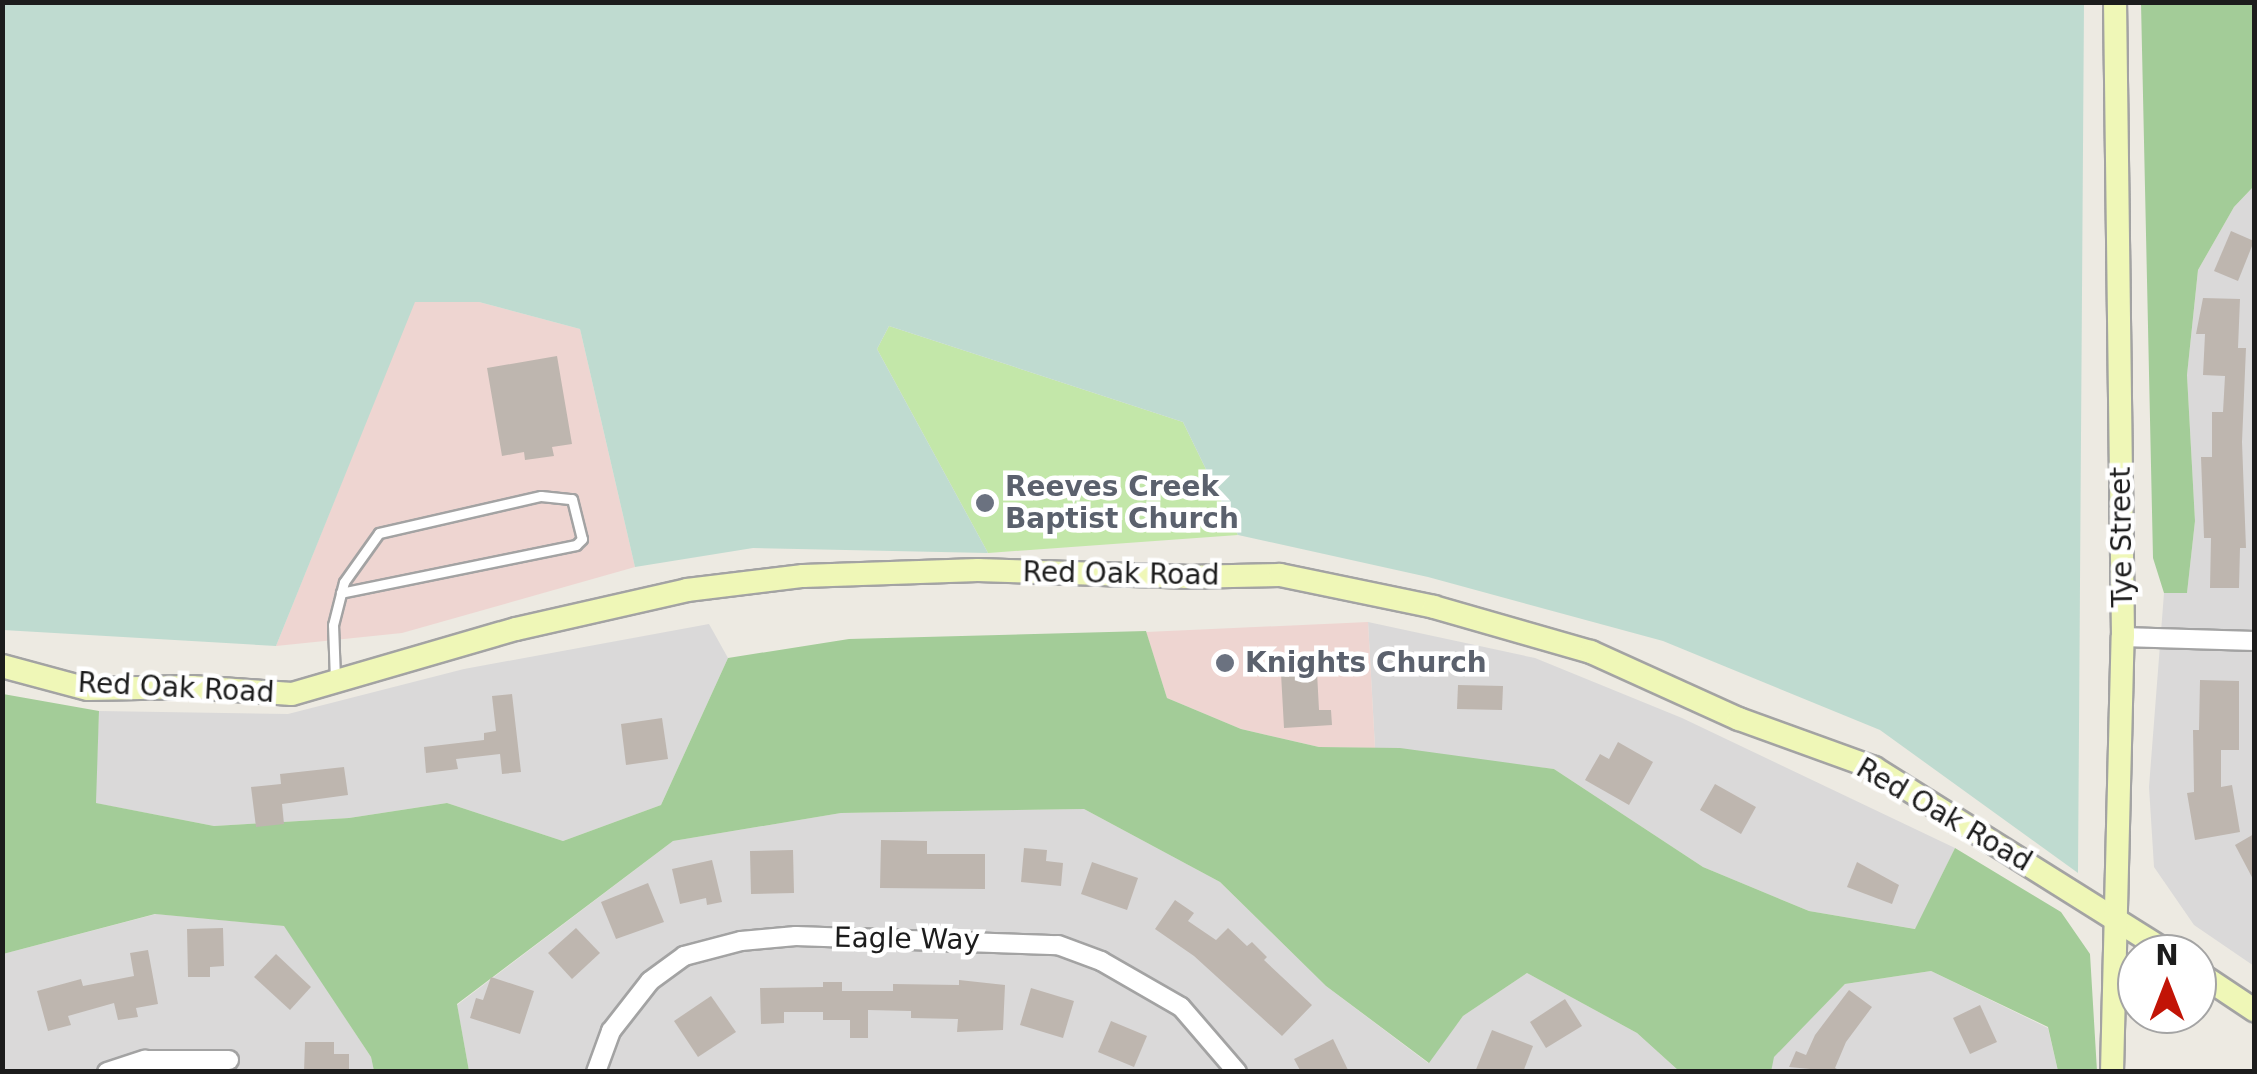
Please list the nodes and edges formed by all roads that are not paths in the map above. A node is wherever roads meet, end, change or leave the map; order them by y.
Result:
1 (2115, 2) edge
2 (342, 593) junction
3 (2124, 637) junction
4 (2254, 641) edge
5 (2, 666) edge
6 (335, 682) junction
7 (2116, 918) junction
8 (2140, 934) edge
9 (2217, 985) edge
10 (2254, 1010) edge
11 (229, 1060) dead end
12 (106, 1072) edge
13 (596, 1072) edge
14 (1237, 1072) edge
15 (2112, 1072) edge

1 - 3 street, Tye Street
2 - 2 lane
2 - 6 lane
3 - 4 street
3 - 7 street, Tye Street
5 - 6 street, Red Oak Road
6 - 7 street, Red Oak Road
7 - 8 street, Red Oak Road
7 - 15 street, Tye Street
9 - 10 street
11 - 12 street
13 - 14 street, Eagle Way

